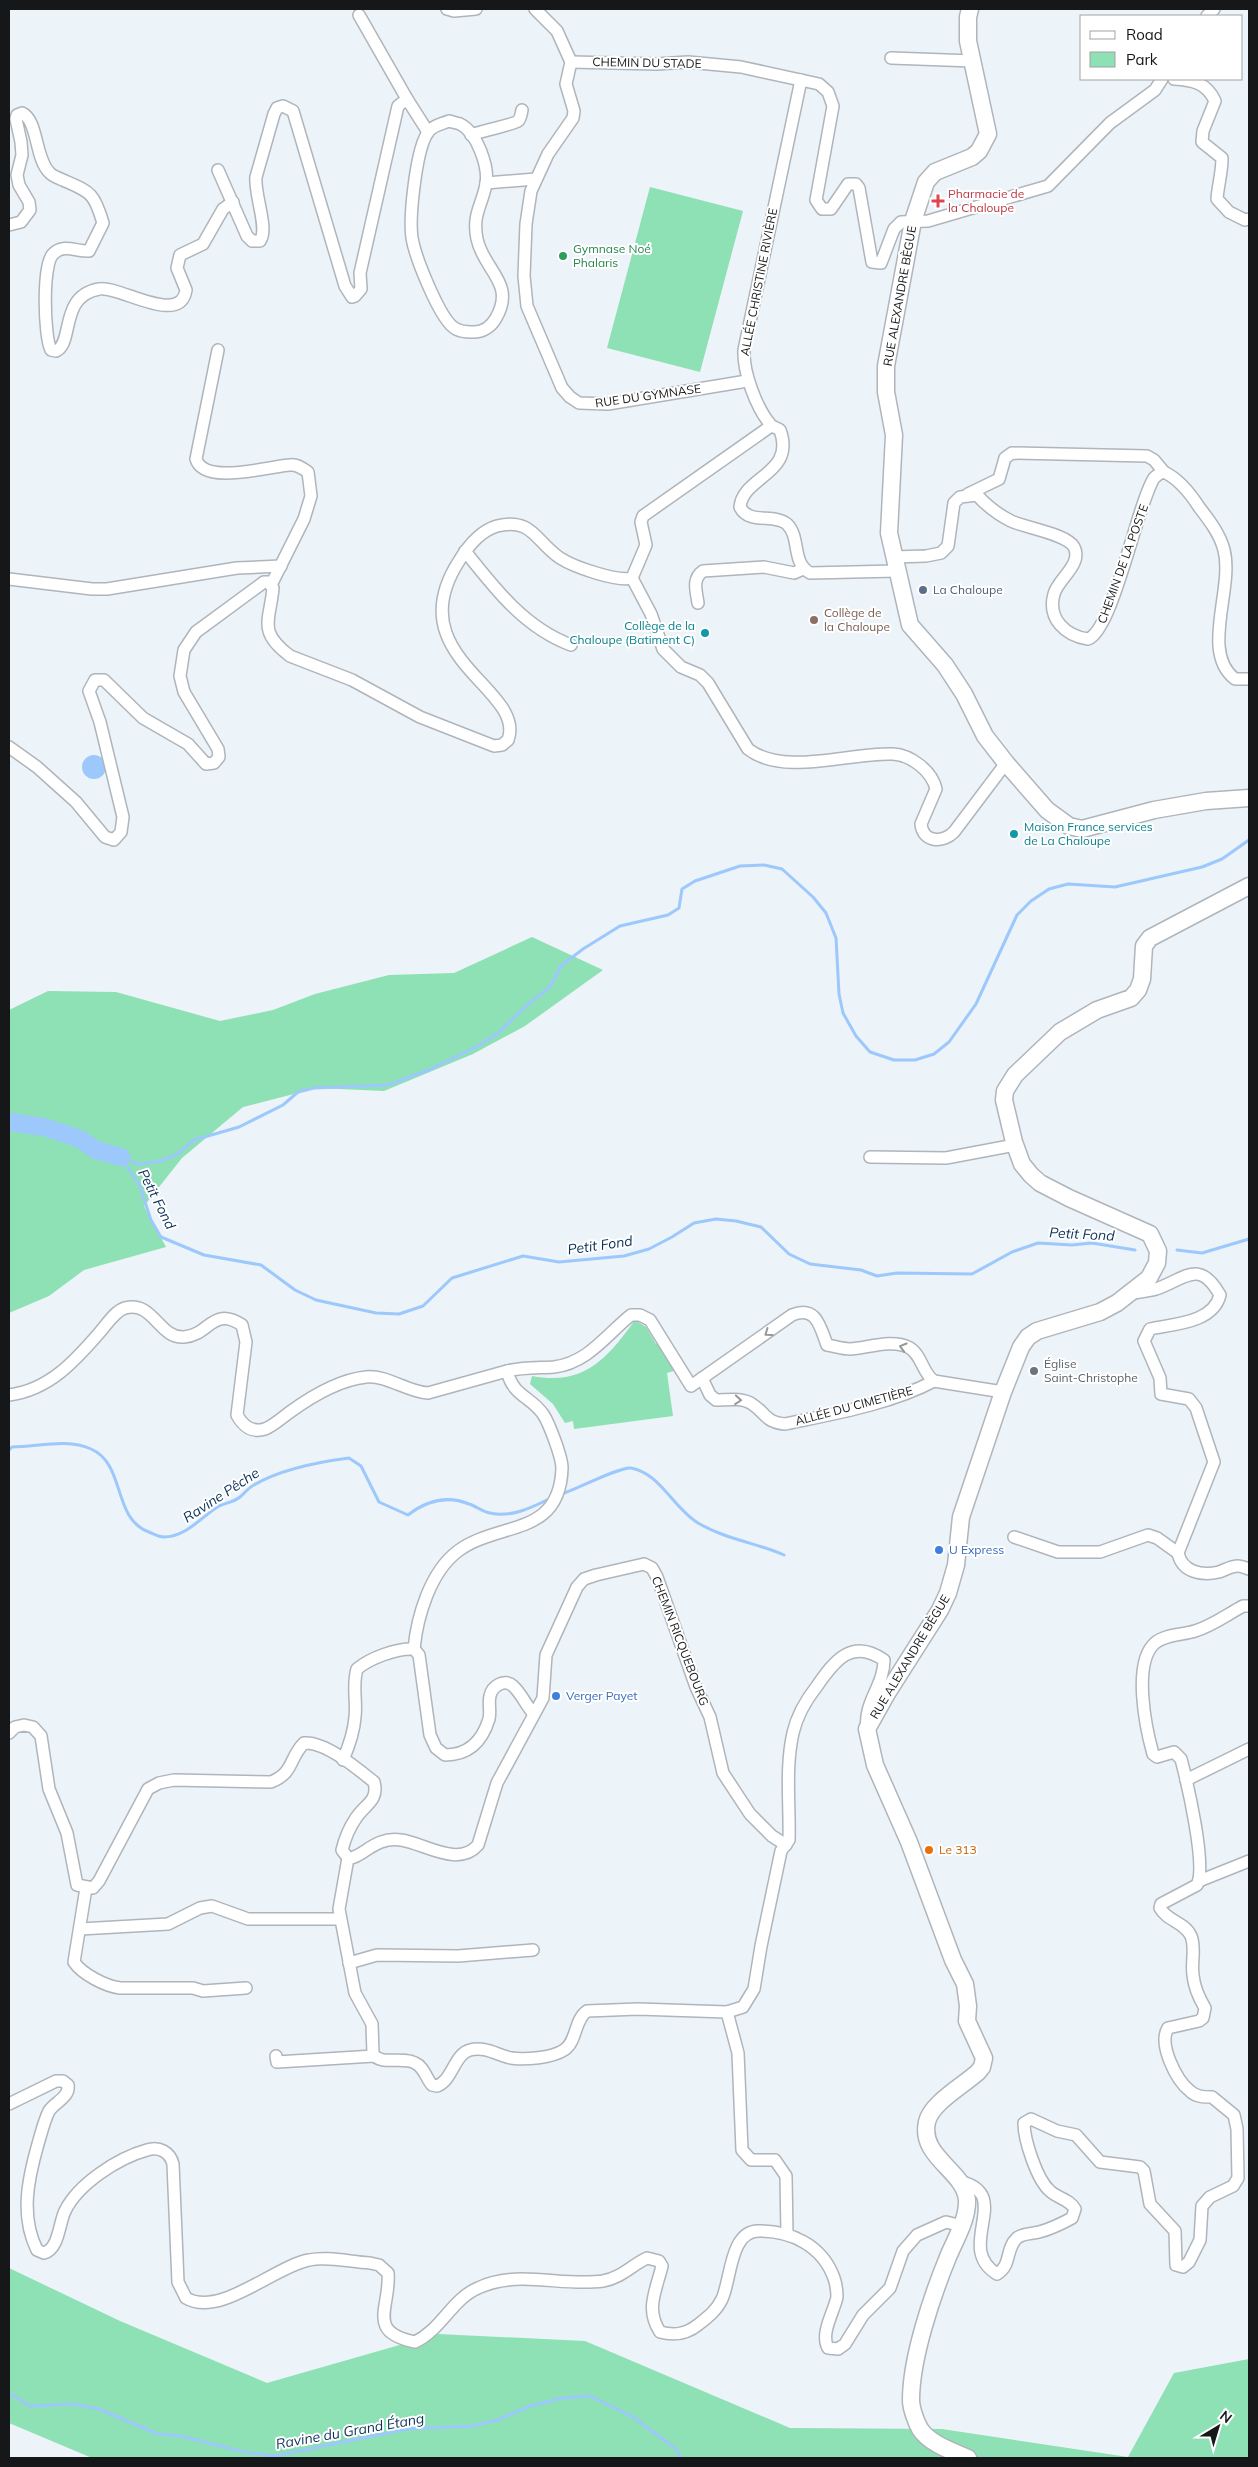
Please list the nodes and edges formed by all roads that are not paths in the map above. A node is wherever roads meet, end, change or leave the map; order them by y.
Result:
1 (447, 9) edge
2 (476, 9) edge
3 (535, 9) edge
4 (970, 9) edge
5 (359, 15) dead end
6 (891, 58) dead end
7 (973, 61) junction
8 (571, 62) junction
9 (801, 80) junction
10 (1161, 80) edge
11 (1180, 80) edge
12 (407, 99) junction
13 (522, 110) dead end
14 (428, 132) junction
15 (471, 135) junction
16 (218, 170) dead end
17 (536, 179) junction
18 (486, 184) junction
19 (233, 202) junction
20 (1249, 219) edge
21 (913, 221) junction
22 (9, 225) edge
23 (218, 350) dead end
24 (748, 381) junction
25 (771, 426) junction
26 (1164, 472) junction
27 (968, 494) junction
28 (465, 551) junction
29 (894, 564) junction
30 (281, 566) junction
31 (803, 569) junction
32 (632, 578) junction
33 (9, 579) edge
34 (271, 585) junction
35 (698, 603) dead end
36 (571, 645) dead end
37 (1249, 679) edge
38 (9, 748) edge
39 (1006, 763) junction
40 (1249, 798) edge
41 (1249, 886) edge
42 (1015, 1145) junction
43 (870, 1157) dead end
44 (1131, 1293) junction
45 (507, 1371) junction
46 (702, 1378) junction
47 (934, 1381) junction
48 (1003, 1392) junction
49 (9, 1395) edge
50 (1014, 1537) dead end
51 (1178, 1553) junction
52 (1249, 1568) edge
53 (1249, 1606) edge
54 (414, 1650) junction
55 (534, 1714) junction
56 (867, 1729) junction
57 (9, 1733) edge
58 (1249, 1749) edge
59 (343, 1760) junction
60 (1186, 1780) junction
61 (786, 1845) junction
62 (348, 1858) junction
63 (1249, 1861) edge
64 (1199, 1881) junction
65 (86, 1888) junction
66 (340, 1919) junction
67 (80, 1929) junction
68 (534, 1950) dead end
69 (349, 1963) junction
70 (246, 1988) dead end
71 (727, 2012) junction
72 (276, 2056) dead end
73 (374, 2056) junction
74 (9, 2104) edge
75 (957, 2181) junction
76 (962, 2226) junction
77 (787, 2234) junction
78 (968, 2458) edge

1 - 2 street
3 - 8 street
4 - 7 main road, RUE ALEXANDRE BÈGUE
5 - 12 street
6 - 7 street
7 - 21 main road, RUE ALEXANDRE BÈGUE
8 - 9 street, CHEMIN DU STADE
8 - 17 street
9 - 21 street, CHEMIN DU STADE
9 - 24 street, ALLÉE CHRISTINE RIVIÈRE
10 - 21 street
11 - 20 street
12 - 14 street
12 - 19 street
13 - 15 street
14 - 15 street
14 - 18 street
15 - 18 street
16 - 19 street
17 - 18 street
17 - 24 street, RUE DU GYMNASE
19 - 22 street
21 - 29 main road, RUE ALEXANDRE BÈGUE
23 - 30 street
24 - 25 street, ALLÉE CHRISTINE RIVIÈRE
25 - 31 street, ALLÉE CHRISTINE RIVIÈRE
25 - 32 street
26 - 27 street
26 - 27 street, CHEMIN DE LA POSTE
26 - 37 street
27 - 29 street
28 - 32 street
28 - 34 street
28 - 36 street
29 - 31 street
29 - 39 main road, RUE ALEXANDRE BÈGUE
30 - 33 street
30 - 34 street
31 - 35 street
32 - 39 street
34 - 38 street
39 - 40 main road, RUE ALEXANDRE BÈGUE
41 - 42 main road, RUE ALEXANDRE BÈGUE
42 - 43 street
42 - 44 main road, RUE ALEXANDRE BÈGUE
44 - 48 main road, RUE ALEXANDRE BÈGUE
44 - 51 street
45 - 46 street
45 - 49 street
45 - 54 street
46 -> 47 street, ALLÉE DU CIMETIÈRE
47 -> 46 street
47 - 48 street
48 - 56 main road, RUE ALEXANDRE BÈGUE
50 - 51 street
51 - 52 street
53 - 60 street
54 - 55 street
54 - 59 street
55 - 61 street, CHEMIN RICQUEBOURG
55 - 62 street, CHEMIN RICQUEBOURG
56 - 61 street
56 - 75 main road, RUE ALEXANDRE BÈGUE
57 - 65 street
58 - 60 street
59 - 62 street
59 - 65 street
60 - 64 street
61 - 71 street
62 - 66 street
63 - 64 street
64 - 75 street
65 - 67 street
66 - 67 street
66 - 69 street
67 - 70 street
68 - 69 street
69 - 73 street
71 - 73 street
71 - 77 street
72 - 73 street
74 - 77 street
75 - 76 main road, RUE ALEXANDRE BÈGUE
76 - 77 street
76 - 78 main road, RUE ALEXANDRE BÈGUE

